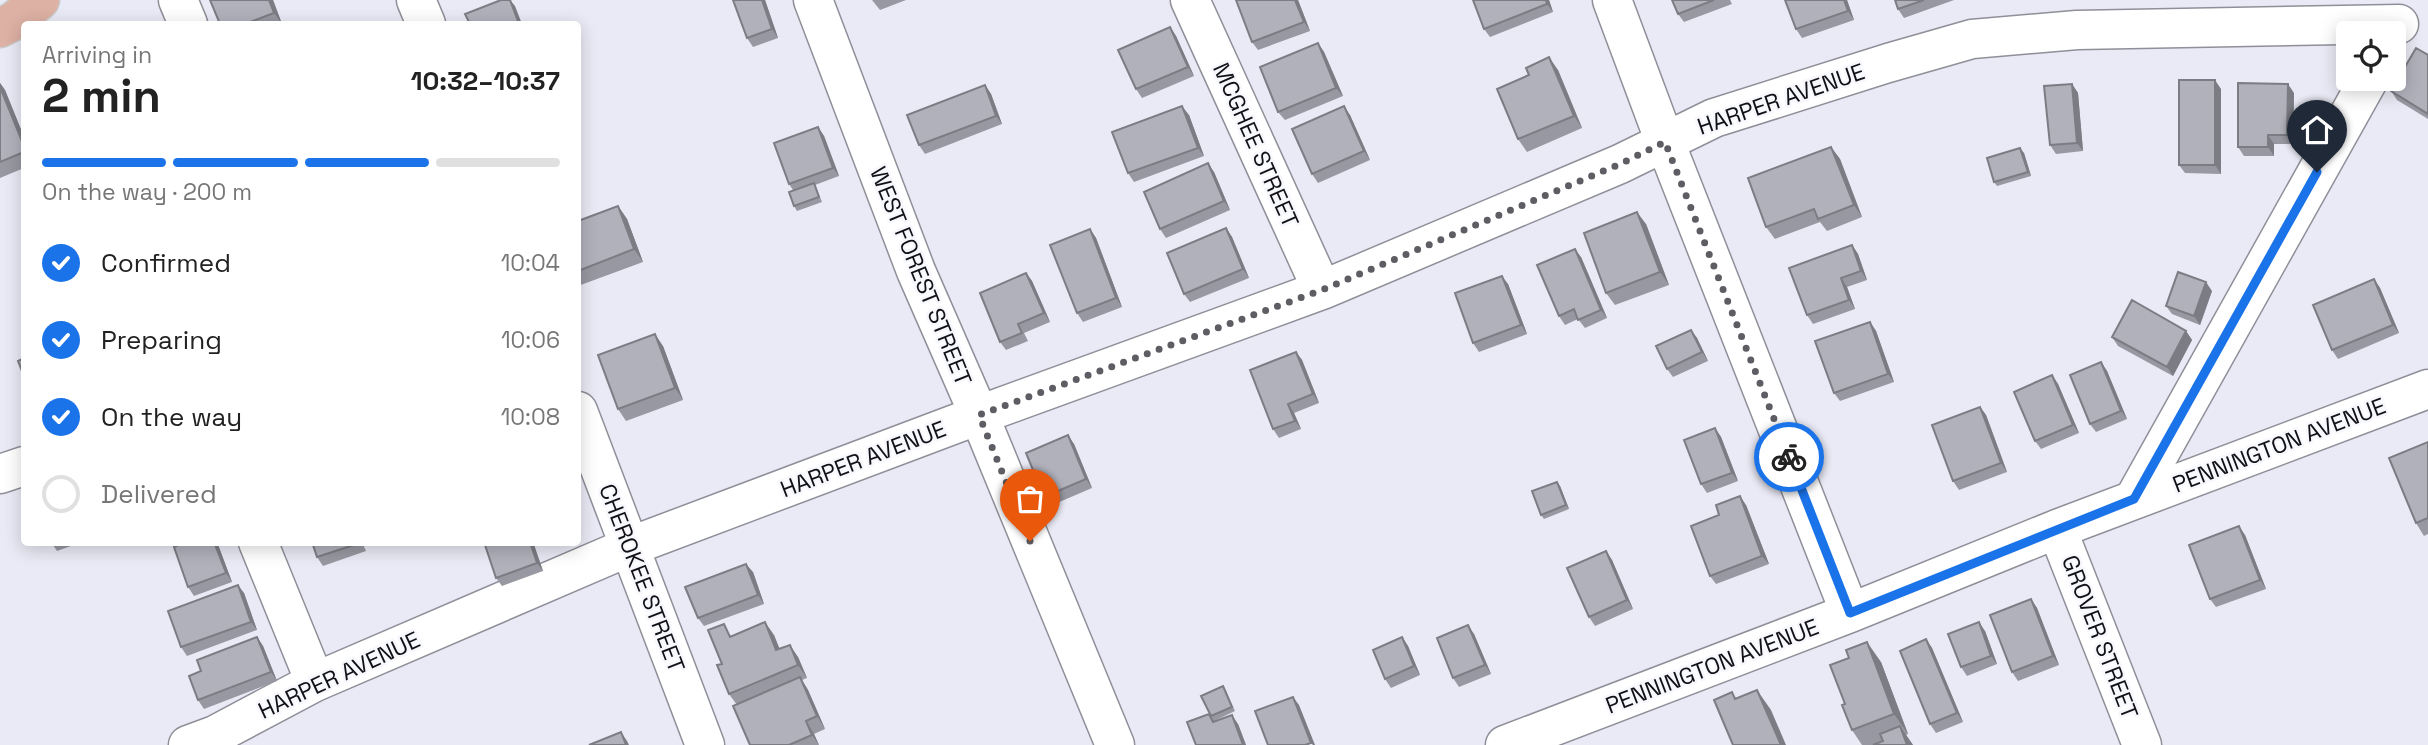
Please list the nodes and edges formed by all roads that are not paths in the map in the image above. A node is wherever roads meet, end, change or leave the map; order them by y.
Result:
1 (40, 0) edge
2 (178, 0) edge
3 (416, 0) edge
4 (813, 0) edge
5 (1191, 0) edge
6 (1612, 0) edge
7 (2292, 13) edge
8 (2402, 19) edge
9 (187, 21) edge
10 (425, 21) edge
11 (0, 28) edge
12 (2362, 91) edge
13 (1665, 142) junction
14 (1322, 290) junction
15 (2428, 388) edge
16 (979, 415) junction
17 (581, 419) edge
18 (21, 467) edge
19 (0, 474) edge
20 (2134, 499) junction
21 (2057, 529) junction
22 (260, 546) edge
23 (631, 546) junction
24 (1850, 613) junction
25 (314, 682) junction
26 (207, 742) edge
27 (705, 745) edge
28 (1115, 745) edge
29 (1505, 745) edge
30 (2142, 745) edge

1 - 11 main road
2 - 9 street
3 - 10 street
4 - 16 street, WEST FOREST STREET
5 - 14 street, MCGHEE STREET
6 - 13 street
7 - 8 street, HARPER AVENUE
7 - 13 street, HARPER AVENUE
12 - 20 street
13 - 14 street, HARPER AVENUE
13 - 24 street
14 - 16 street, HARPER AVENUE
15 - 20 street, PENNINGTON AVENUE
16 - 23 street, HARPER AVENUE
16 - 28 street, WEST FOREST STREET
17 - 23 street, CHEROKEE STREET
18 - 19 street
20 - 21 street, PENNINGTON AVENUE
21 - 24 street, PENNINGTON AVENUE
21 - 30 street, GROVER STREET
22 - 25 street
23 - 25 street, HARPER AVENUE
23 - 27 street, CHEROKEE STREET
24 - 29 street, PENNINGTON AVENUE
25 - 26 street, HARPER AVENUE

